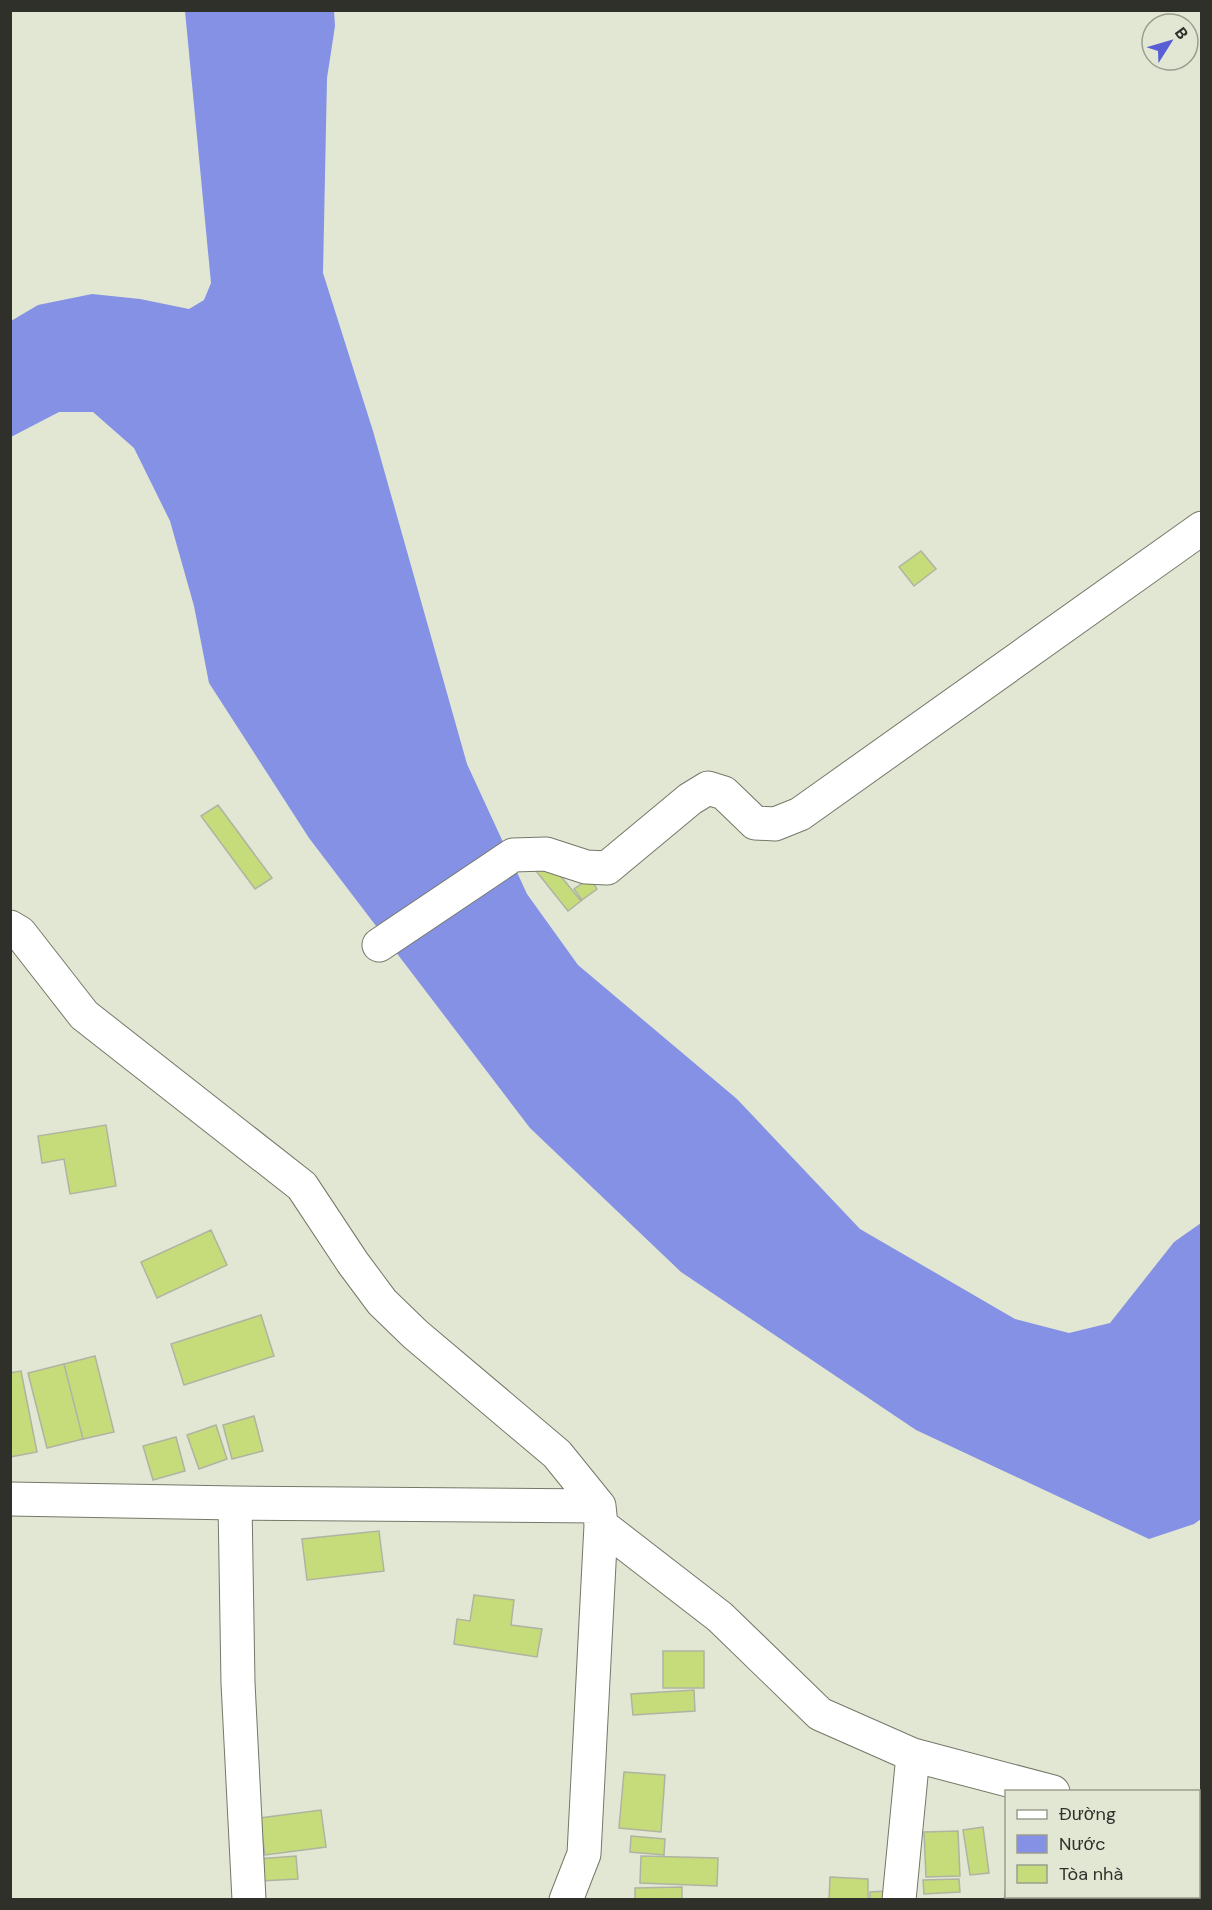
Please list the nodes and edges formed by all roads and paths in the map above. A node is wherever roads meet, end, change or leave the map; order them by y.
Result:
1 (1202, 528) edge
2 (10, 927) edge
3 (379, 945) dead end
4 (10, 1499) edge
5 (235, 1503) junction
6 (600, 1515) junction
7 (913, 1755) junction
8 (1049, 1790) edge
9 (249, 1899) edge
10 (566, 1899) edge
11 (899, 1899) edge

1 - 3 street
2 - 6 street
4 - 5 street
5 - 6 street
5 - 9 street
6 - 7 street
6 - 10 street
7 - 8 street
7 - 11 street

